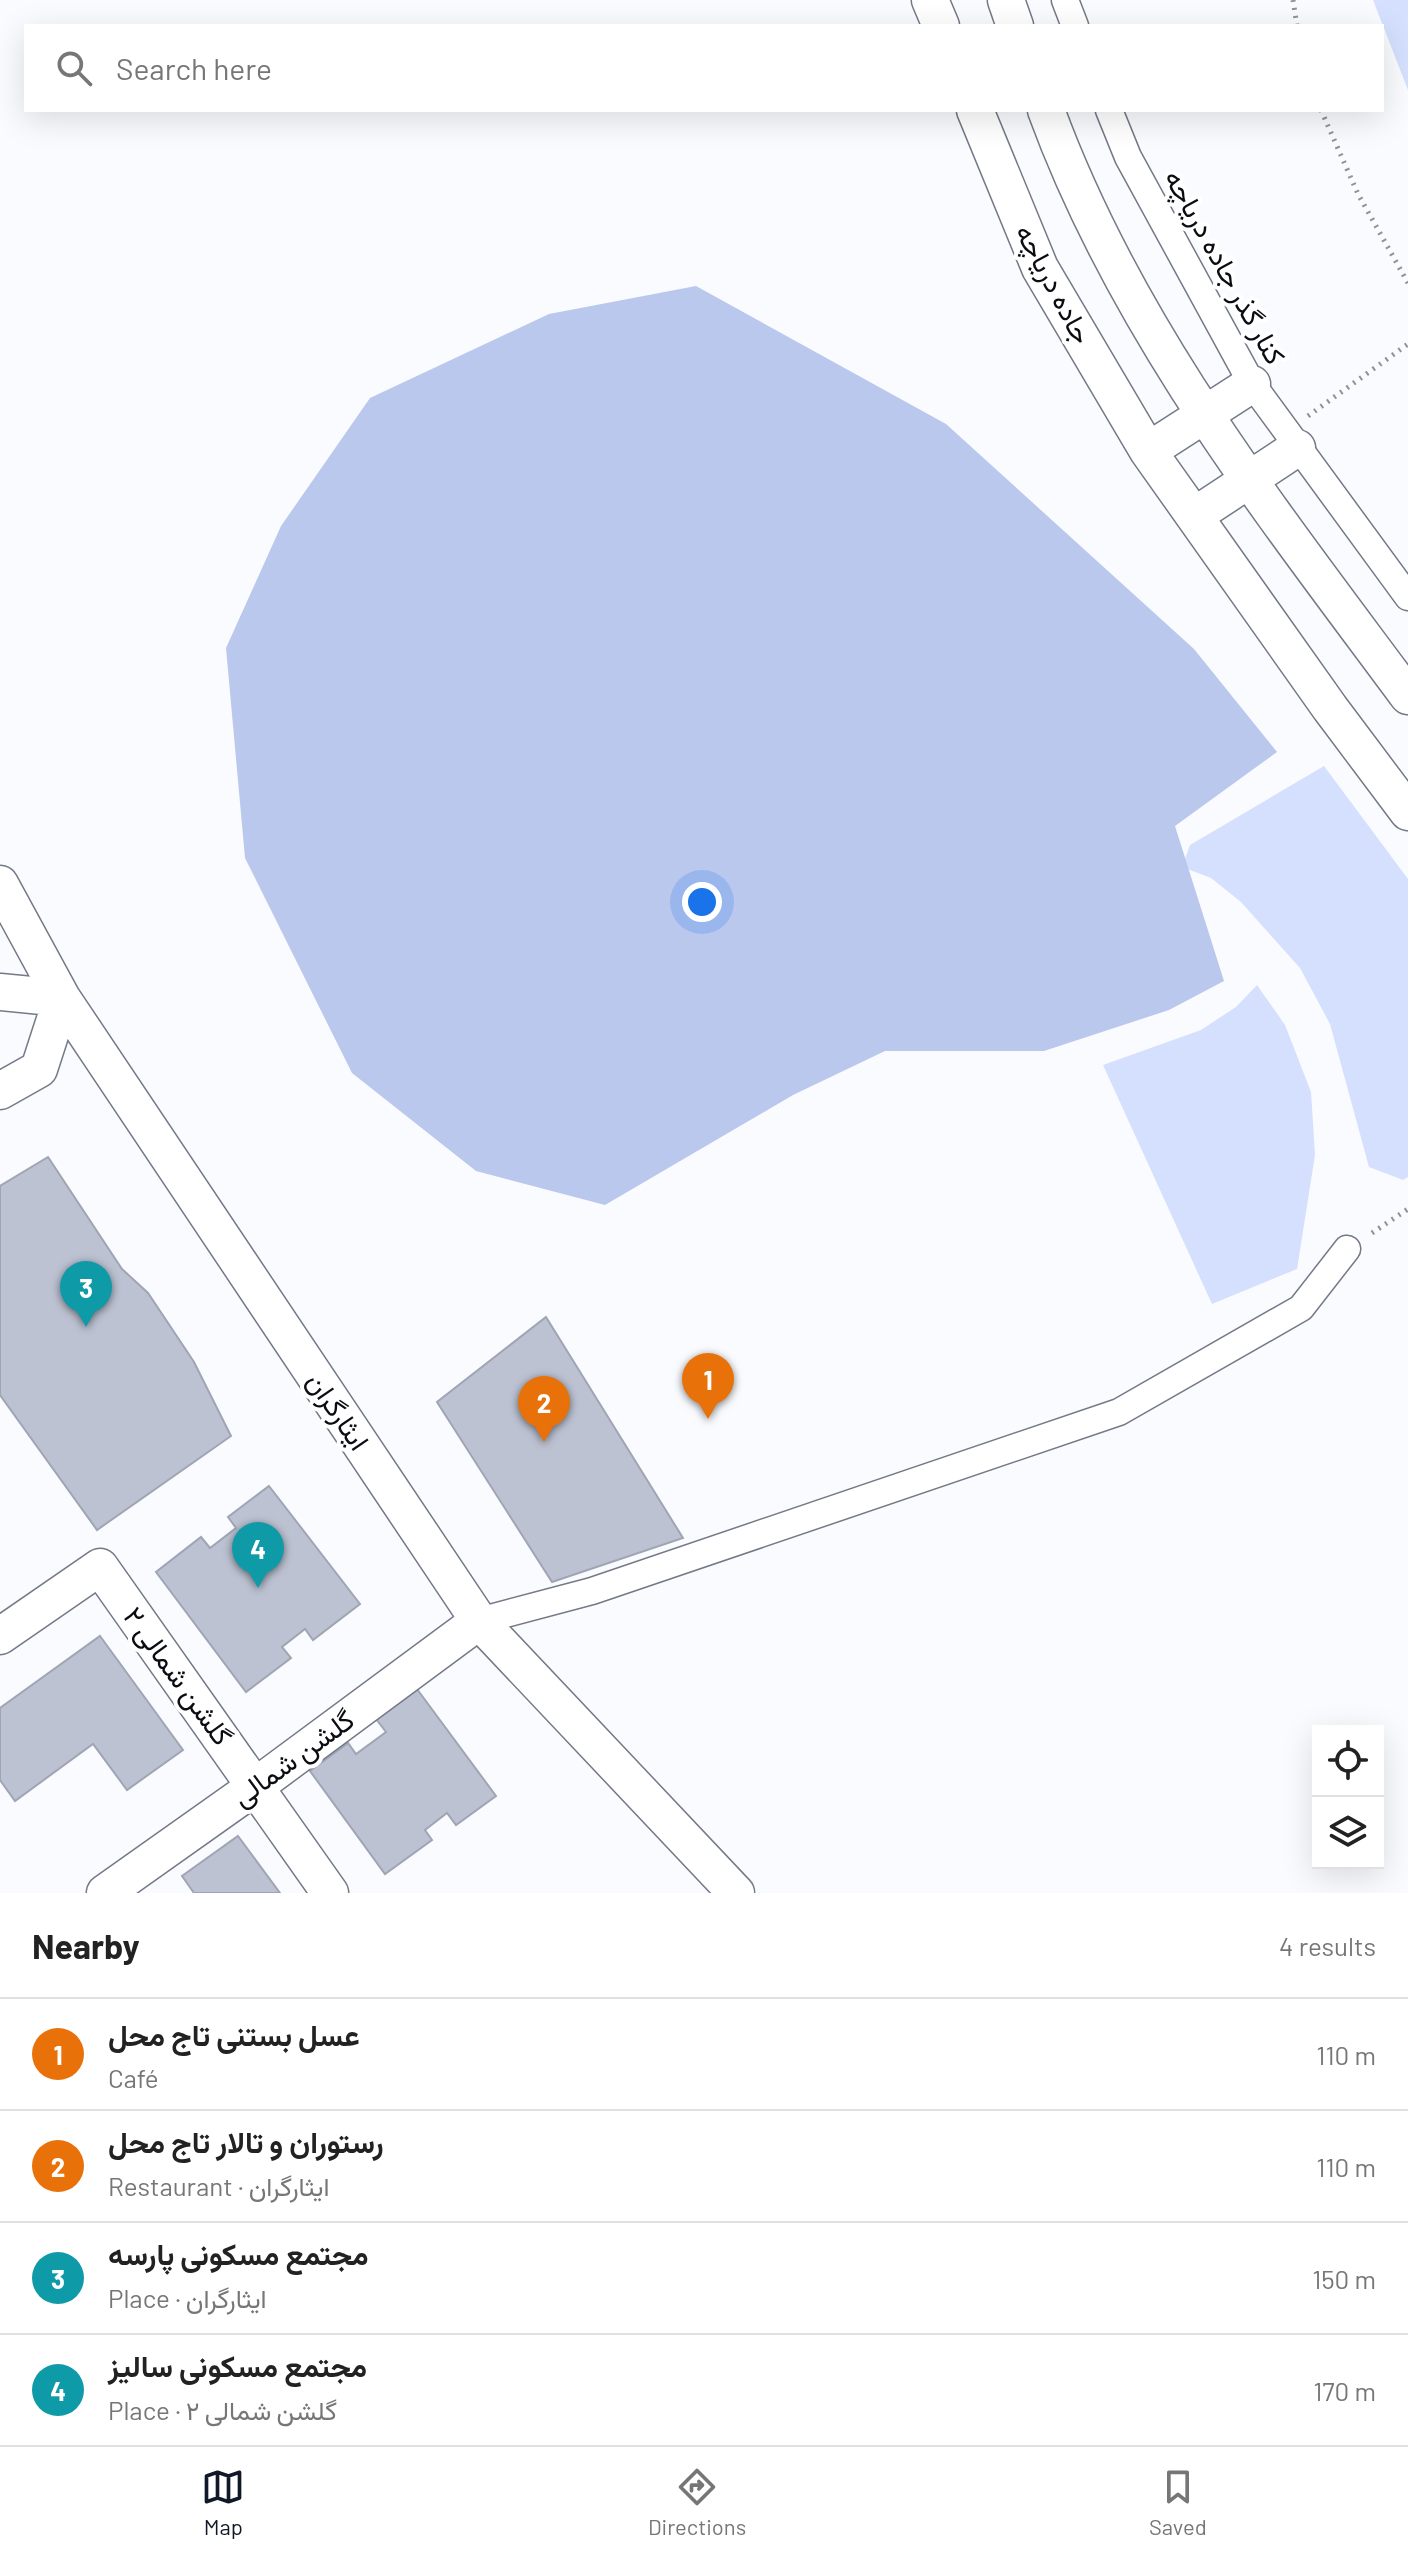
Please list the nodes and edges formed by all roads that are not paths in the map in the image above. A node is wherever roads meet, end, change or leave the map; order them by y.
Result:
1 (930, 0) edge
2 (1006, 0) edge
3 (1065, 0) edge
4 (940, 24) edge
5 (1014, 24) edge
6 (1074, 24) edge
7 (976, 112) edge
8 (1047, 112) edge
9 (1110, 112) edge
10 (1252, 384) junction
11 (1203, 415) junction
12 (1291, 440) junction
13 (1148, 451) junction
14 (1248, 479) junction
15 (1194, 516) junction
16 (1408, 597) edge
17 (1408, 696) edge
18 (1408, 812) edge
19 (0, 884) edge
20 (0, 992) edge
21 (62, 998) junction
22 (0, 1091) edge
23 (1347, 1249) road end
24 (479, 1621) junction
25 (0, 1636) edge
26 (256, 1786) junction
27 (105, 1893) edge
28 (330, 1893) edge
29 (736, 1893) edge

1 - 4 street
2 - 5 street
3 - 6 street
7 - 13 street, جاده دریاچه
8 - 11 street
9 - 10 street, کنار گذر جاده دریاچه
10 - 11 street
10 - 12 street, کنار گذر جاده دریاچه
11 - 13 street
11 - 14 street
12 - 14 street
12 - 16 street, کنار گذر جاده دریاچه
13 - 15 street, جاده دریاچه
14 - 15 street
14 - 17 street
15 - 18 street, جاده دریاچه
19 - 21 street, ایثارگران
20 - 21 street
21 - 22 street
21 - 24 street, ایثارگران
23 - 24 street
24 - 26 street, گلشن شمالی
24 - 29 street, ایثارگران
25 - 26 street, گلشن شمالی ۲
26 - 27 street, گلشن شمالی
26 - 28 street, گلشن شمالی ۲

